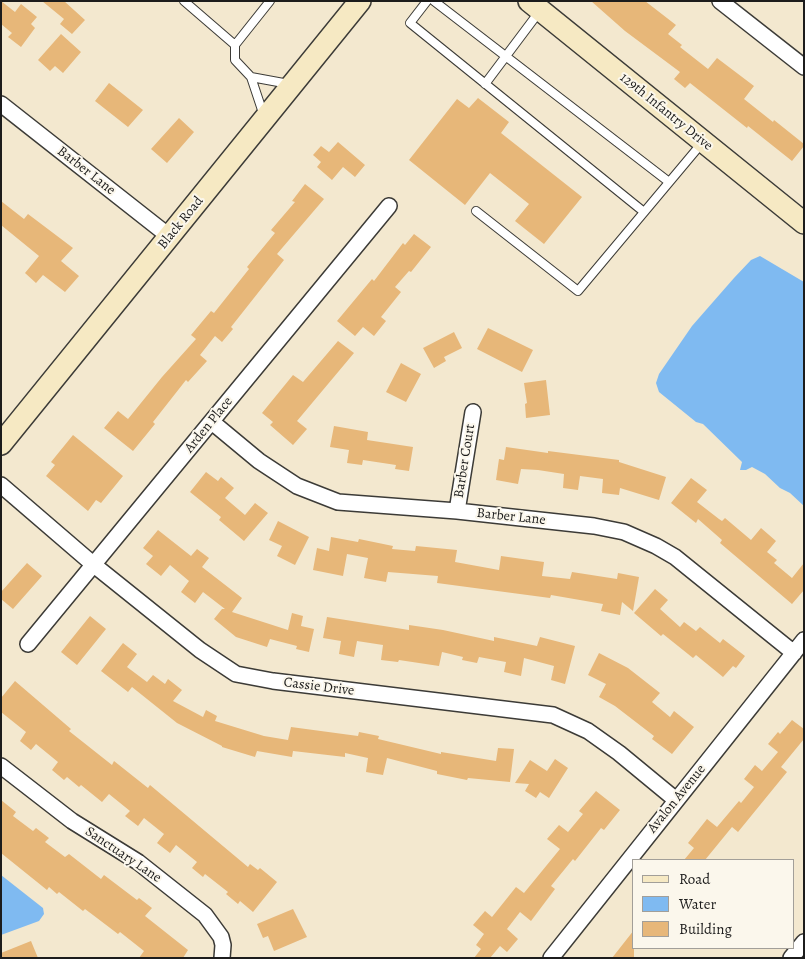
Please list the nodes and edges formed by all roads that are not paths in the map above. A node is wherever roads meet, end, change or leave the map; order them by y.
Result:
1 (184, 1) edge
2 (270, 1) edge
3 (360, 1) edge
4 (427, 1) edge
5 (434, 1) edge
6 (720, 1) edge
7 (534, 6) edge
8 (235, 45) junction
9 (506, 56) junction
10 (804, 67) edge
11 (251, 76) junction
12 (485, 84) junction
13 (293, 85) junction
14 (1, 104) edge
15 (265, 120) junction
16 (703, 142) junction
17 (669, 182) junction
18 (389, 206) dead end
19 (476, 211) dead end
20 (644, 212) junction
21 (804, 223) edge
22 (170, 237) junction
23 (473, 412) dead end
24 (212, 422) junction
25 (1, 444) edge
26 (1, 485) edge
27 (457, 511) junction
28 (94, 565) junction
29 (804, 640) edge
30 (28, 644) dead end
31 (794, 652) junction
32 (1, 766) edge
33 (676, 800) junction
34 (804, 942) edge
35 (222, 958) edge
36 (551, 958) edge
37 (791, 958) edge

1 - 8 lane
2 - 8 lane
3 - 13 main road, Black Road
4 - 12 lane
5 - 9 lane
6 - 10 street
7 - 9 lane
7 - 16 main road, 129th Infantry Drive
8 - 11 lane
9 - 12 lane
9 - 17 lane
11 - 13 lane
11 - 15 lane
12 - 20 lane
13 - 15 main road, Black Road
14 - 22 street, Barber Lane
15 - 22 main road, Black Road
16 - 17 lane
16 - 21 main road, 129th Infantry Drive
17 - 20 lane
18 - 24 street, Arden Place
19 - 20 lane
22 - 25 main road, Black Road
23 - 27 street, Barber Court
24 - 27 street, Barber Lane
24 - 28 street, Arden Place
26 - 28 street, Cassie Drive
27 - 31 street, Barber Lane
28 - 30 street, Arden Place
28 - 33 street, Cassie Drive
29 - 31 street, Avalon Avenue
31 - 33 street, Avalon Avenue
32 - 35 street, Sanctuary Lane
33 - 36 street, Avalon Avenue
34 - 37 street

